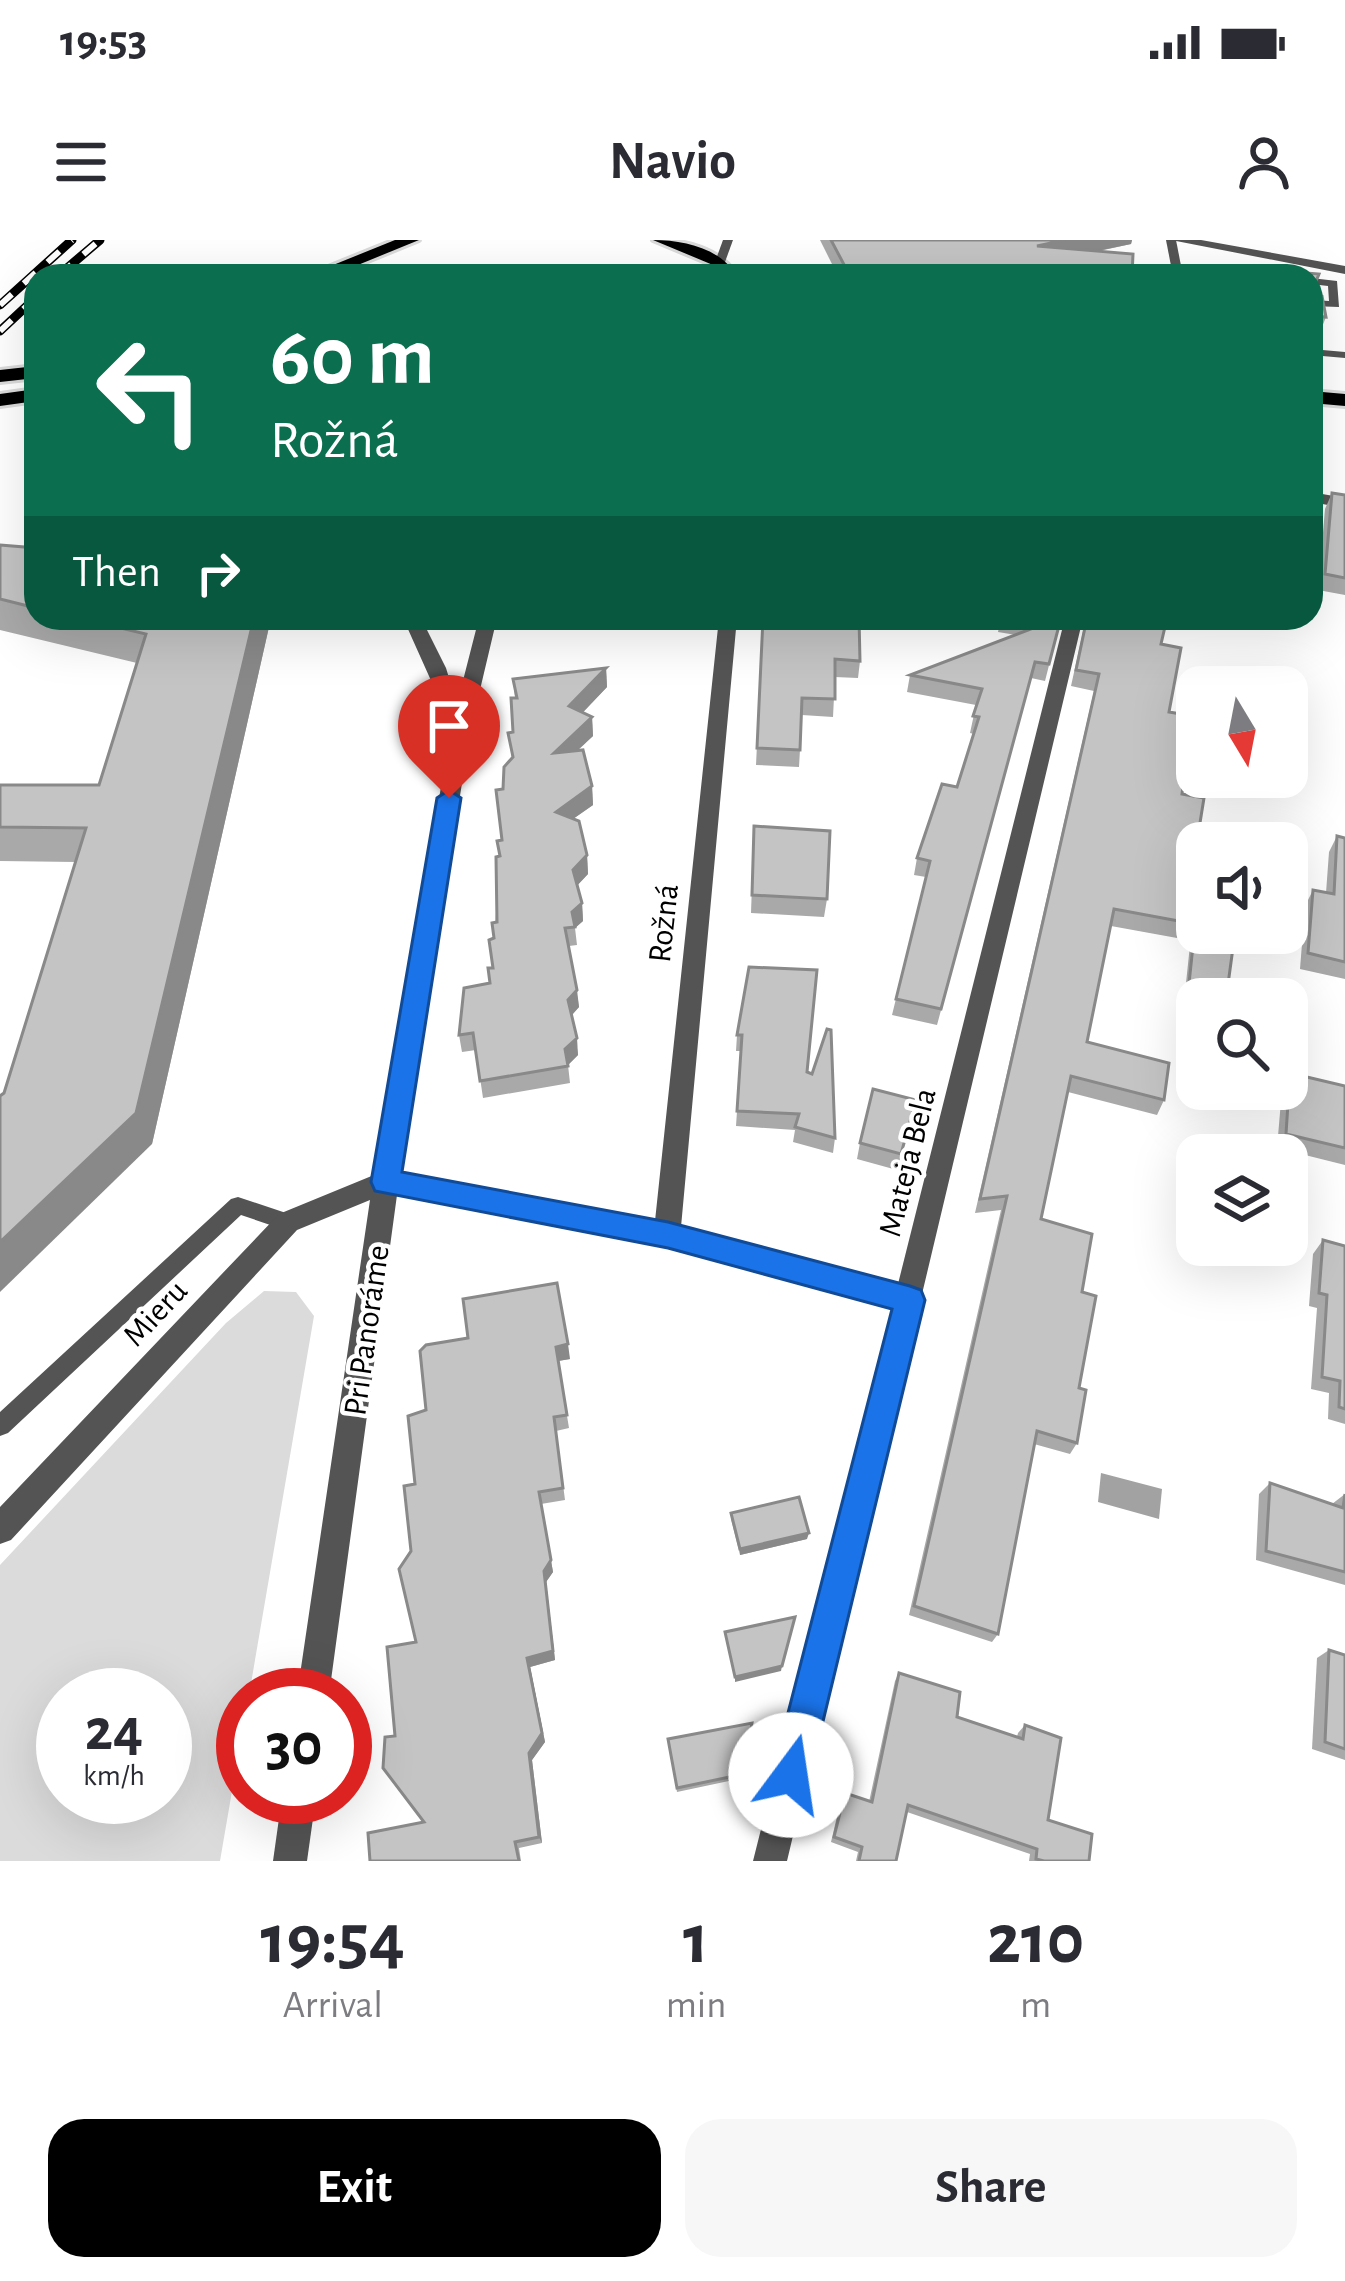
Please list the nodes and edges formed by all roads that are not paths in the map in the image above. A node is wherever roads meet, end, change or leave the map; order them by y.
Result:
1 (411, 240) edge
2 (1175, 240) edge
3 (668, 243) edge
4 (1227, 250) junction
5 (348, 264) edge
6 (713, 264) edge
7 (1229, 264) edge
8 (1310, 264) edge
9 (1323, 282) edge
10 (1323, 304) edge
11 (419, 630) edge
12 (485, 630) edge
13 (727, 630) edge
14 (1071, 630) edge
15 (456, 758) junction
16 (386, 1182) junction
17 (288, 1222) junction
18 (668, 1235) junction
19 (910, 1300) junction
20 (0, 1426) edge
21 (0, 1528) edge
22 (318, 1668) edge
23 (295, 1824) edge
24 (290, 1861) edge
25 (770, 1861) edge

1 - 5 main road
2 - 4 street
3 - 6 main road
4 - 7 lane
4 - 8 street
9 - 10 lane
11 - 15 street, Pri Panoráme
12 - 15 street
13 - 18 street, Rožná
14 - 19 street, Mateja Bela
15 - 16 street, Pri Panoráme
16 - 17 street, Mieru
16 - 18 street
16 - 22 street, Pri Panoráme
17 - 20 lane
17 - 21 street, Mieru
18 - 19 street
19 - 25 street, Mateja Bela
23 - 24 street

